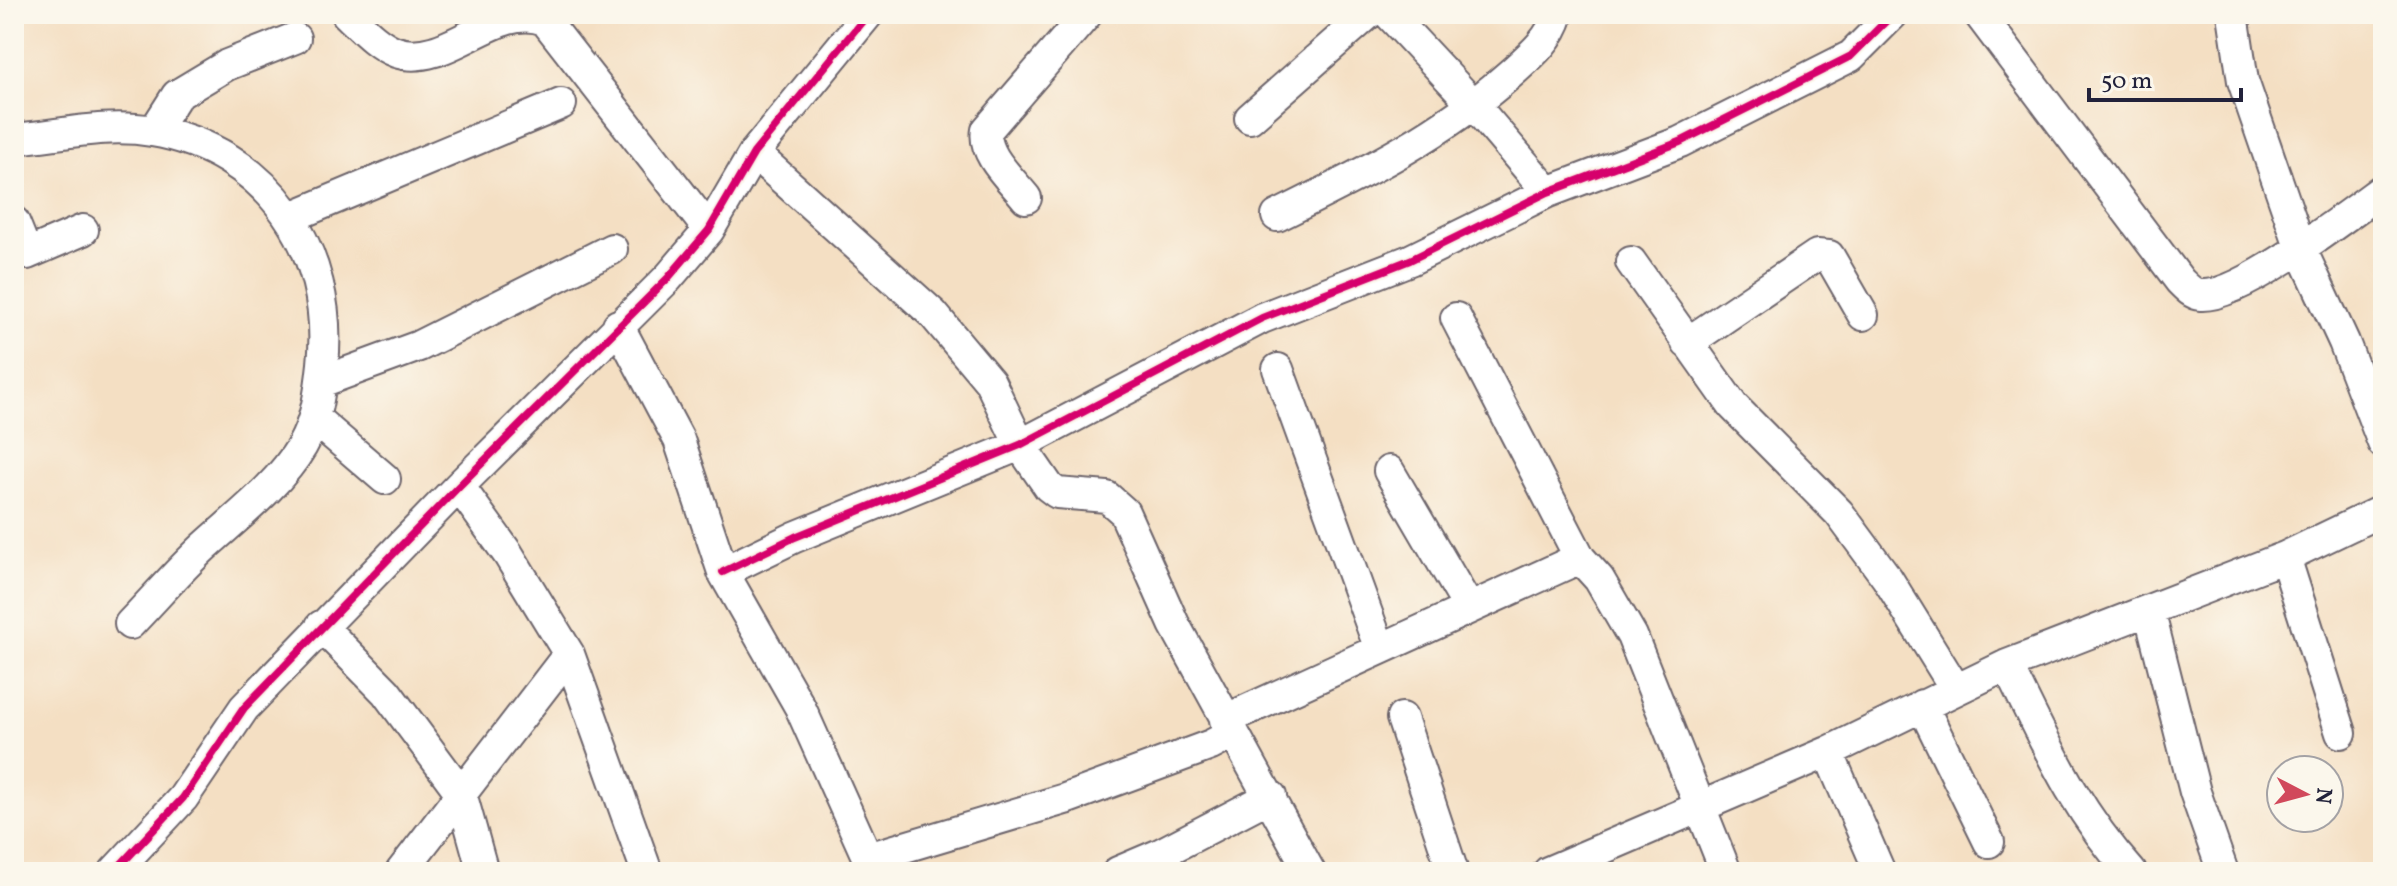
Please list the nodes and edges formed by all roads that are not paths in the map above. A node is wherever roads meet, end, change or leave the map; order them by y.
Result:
1 (347, 14) edge
2 (868, 14) edge
3 (1087, 14) edge
4 (1368, 14) edge
5 (1389, 14) edge
6 (1558, 14) edge
7 (1893, 14) edge
8 (1979, 14) edge
9 (2235, 15) edge
10 (295, 38) dead end
11 (561, 104) dead end
12 (1474, 105) junction
13 (1250, 118) dead end
14 (154, 131) junction
15 (14, 139) edge
16 (754, 153) junction
17 (2383, 189) edge
18 (1548, 192) junction
19 (1026, 198) dead end
20 (1277, 216) dead end
21 (291, 217) junction
22 (14, 222) edge
23 (83, 230) dead end
24 (709, 230) junction
25 (612, 249) dead end
26 (2301, 249) junction
27 (1631, 262) dead end
28 (1863, 315) dead end
29 (1456, 318) dead end
30 (618, 325) junction
31 (1687, 343) junction
32 (1278, 369) dead end
33 (321, 382) junction
34 (314, 418) junction
35 (2383, 443) edge
36 (1020, 445) junction
37 (1389, 471) dead end
38 (385, 479) dead end
39 (459, 486) junction
40 (2383, 510) edge
41 (2285, 557) junction
42 (1580, 558) junction
43 (723, 572) junction
44 (1469, 608) junction
45 (2149, 610) junction
46 (130, 624) dead end
47 (321, 626) junction
48 (1380, 649) junction
49 (569, 654) junction
50 (2007, 665) junction
51 (1955, 688) junction
52 (1922, 705) junction
53 (1402, 718) dead end
54 (1229, 726) junction
55 (2341, 733) dead end
56 (1828, 752) junction
57 (461, 793) junction
58 (1271, 796) junction
59 (1703, 807) junction
60 (1989, 842) dead end
61 (871, 865) edge
62 (114, 872) edge
63 (401, 872) edge
64 (483, 872) edge
65 (647, 872) edge
66 (1118, 872) edge
67 (1310, 872) edge
68 (1453, 872) edge
69 (1548, 872) edge
70 (1726, 872) edge
71 (1880, 872) edge
72 (2131, 872) edge
73 (2223, 872) edge

1 - 24 street
2 - 16 street
3 - 19 street
4 - 13 street
5 - 12 street
6 - 12 street
7 - 18 street
8 - 26 street
9 - 26 street
10 - 14 street
11 - 21 street
12 - 18 street
12 - 20 street
14 - 15 street
14 - 21 street
16 - 24 street
16 - 36 street
17 - 26 street
18 - 36 street
21 - 33 street
22 - 23 street
24 - 30 street
25 - 33 street
26 - 35 street
27 - 31 street
28 - 31 street
29 - 42 street
30 - 39 street
30 - 43 street
31 - 51 street
32 - 48 street
33 - 34 street
34 - 38 street
34 - 46 street
36 - 43 street
36 - 54 street
37 - 44 street
39 - 47 street
39 - 49 street
40 - 41 street
41 - 45 street
41 - 55 street
42 - 44 street
42 - 59 street
43 - 61 street
44 - 48 street
45 - 50 street
45 - 73 street
47 - 57 street
47 - 62 street
48 - 54 street
49 - 57 street
49 - 65 street
50 - 51 street
50 - 72 street
51 - 52 street
52 - 56 street
52 - 60 street
53 - 68 street
54 - 58 street
54 - 61 street
56 - 59 street
56 - 71 street
57 - 63 street
57 - 64 street
58 - 66 street
58 - 67 street
59 - 69 street
59 - 70 street

